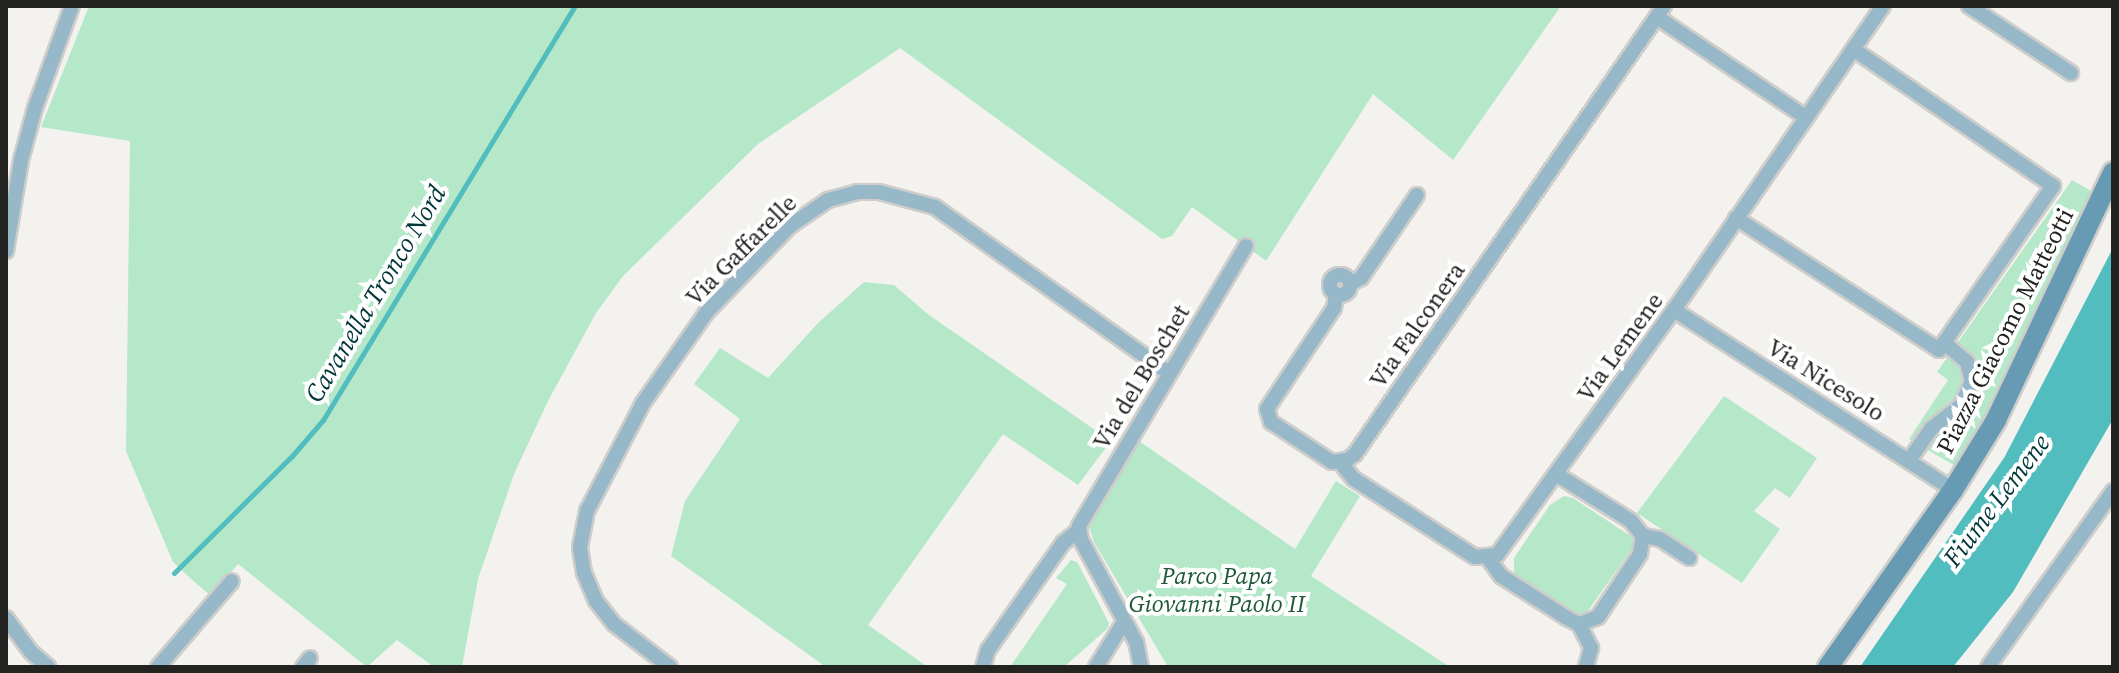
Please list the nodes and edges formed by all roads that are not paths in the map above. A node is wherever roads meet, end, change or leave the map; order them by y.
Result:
1 (72, 6) edge
2 (1883, 6) edge
3 (1969, 6) edge
4 (1660, 11) edge
5 (1853, 49) junction
6 (2071, 73) dead end
7 (1805, 117) junction
8 (2113, 172) edge
9 (1417, 195) dead end
10 (1736, 218) junction
11 (1246, 246) dead end
12 (6, 251) edge
13 (1674, 310) junction
14 (1944, 343) junction
15 (1169, 373) junction
16 (1910, 459) junction
17 (1340, 462) junction
18 (1556, 474) junction
19 (1953, 490) junction
20 (2113, 491) edge
21 (1078, 531) junction
22 (1643, 536) junction
23 (1488, 558) junction
24 (1689, 558) dead end
25 (232, 581) dead end
26 (6, 618) edge
27 (1124, 622) junction
28 (1579, 624) junction
29 (48, 667) edge
30 (158, 667) edge
31 (670, 667) edge
32 (983, 667) edge
33 (1096, 667) edge
34 (1141, 667) edge
35 (1586, 667) edge
36 (1828, 667) edge
37 (1988, 667) edge

1 - 12 street
2 - 5 street, Via Lemene
3 - 6 street
4 - 7 street, Via Falconera
4 - 17 street, Via Falconera
5 - 7 street, Via Lemene
5 - 14 street
7 - 10 street, Via Lemene
8 - 19 main road, Piazza Giacomo Matteotti
9 - 17 street
10 - 13 street, Via Lemene
10 - 14 street
11 - 15 street, Via del Boschet
13 - 16 street, Via Nicesolo
13 - 18 street, Via Lemene
14 - 16 street
15 - 21 street, Via del Boschet
15 - 31 street, Via Gaffarelle
16 - 19 street, Via Nicesolo
17 - 23 street
18 - 22 street
18 - 23 street, Via Lemene
19 - 36 main road, Piazza Giacomo Matteotti
20 - 37 street
21 - 27 street
21 - 32 street, Via del Boschet
22 - 24 street
22 - 28 street
23 - 28 street
25 - 30 street
26 - 29 street
27 - 33 street
27 - 34 street
28 - 35 street

